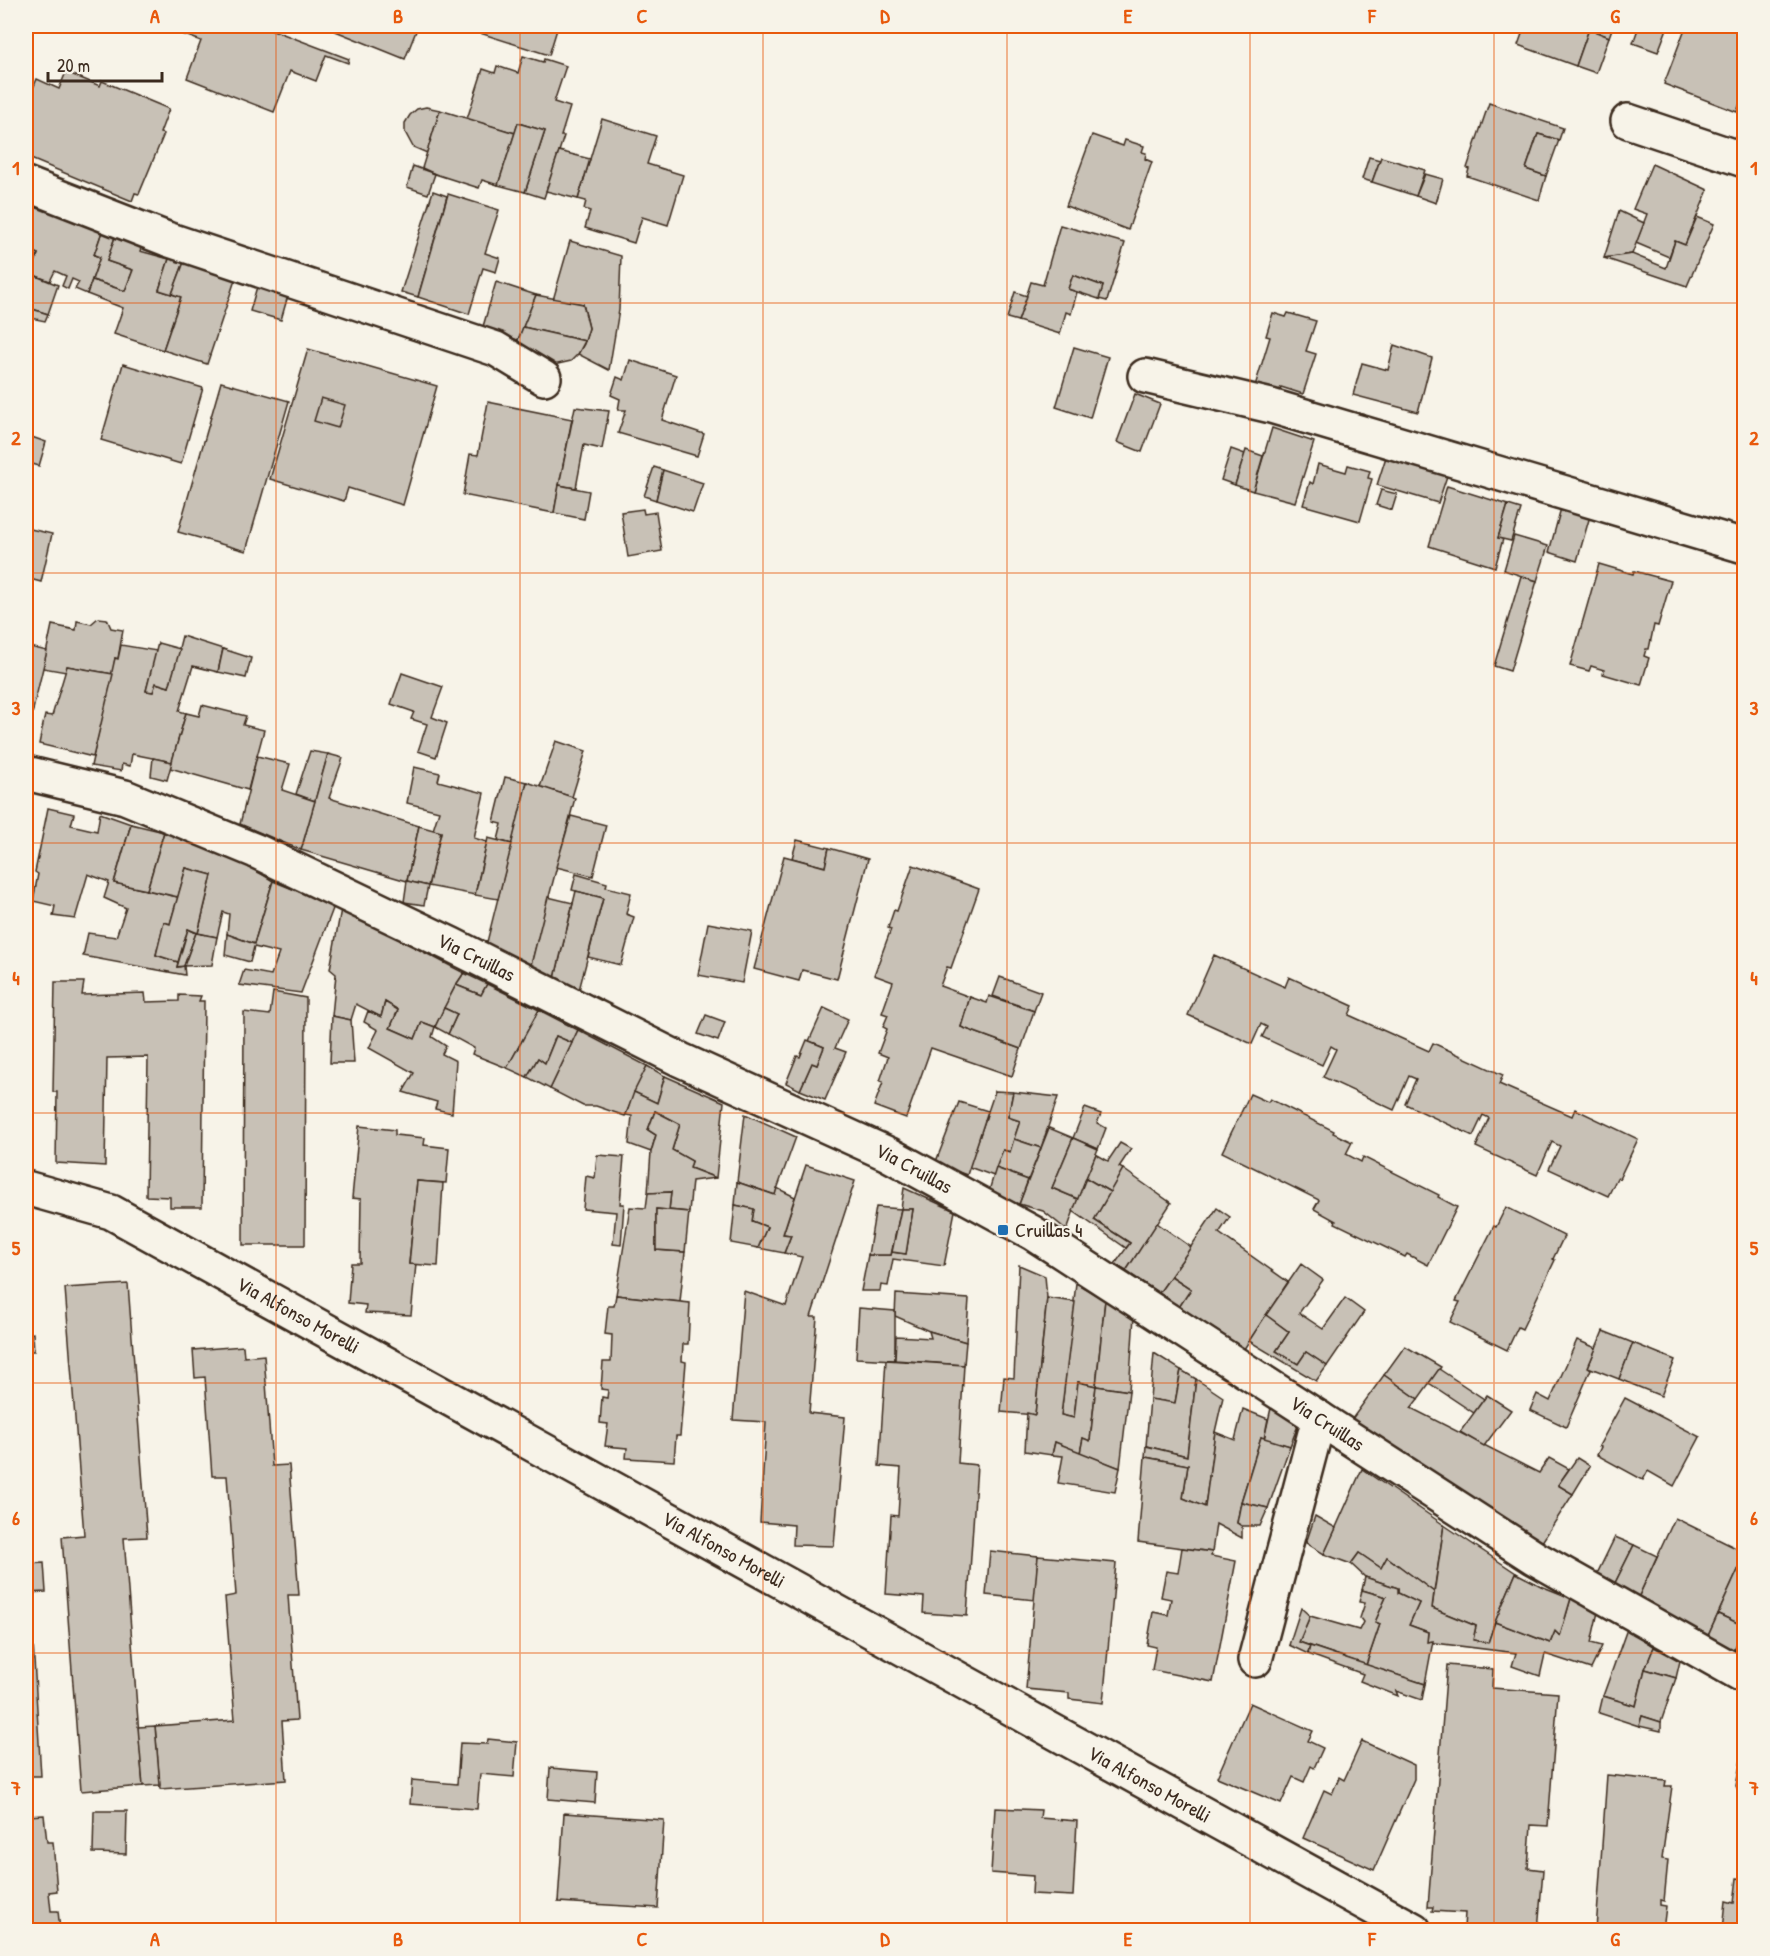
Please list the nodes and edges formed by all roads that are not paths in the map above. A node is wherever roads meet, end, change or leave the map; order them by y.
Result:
1 (1628, 121) dead end
2 (1744, 160) edge
3 (26, 184) edge
4 (1145, 376) dead end
5 (544, 378) dead end
6 (1744, 546) edge
7 (26, 773) edge
8 (26, 1188) edge
9 (1319, 1418) junction
10 (1255, 1660) dead end
11 (1744, 1677) edge
12 (1414, 1930) edge

1 - 2 street
3 - 5 street
4 - 6 street
7 - 9 street, Via Cruillas
8 - 12 street, Via Alfonso Morelli
9 - 10 street
9 - 11 street, Via Cruillas

